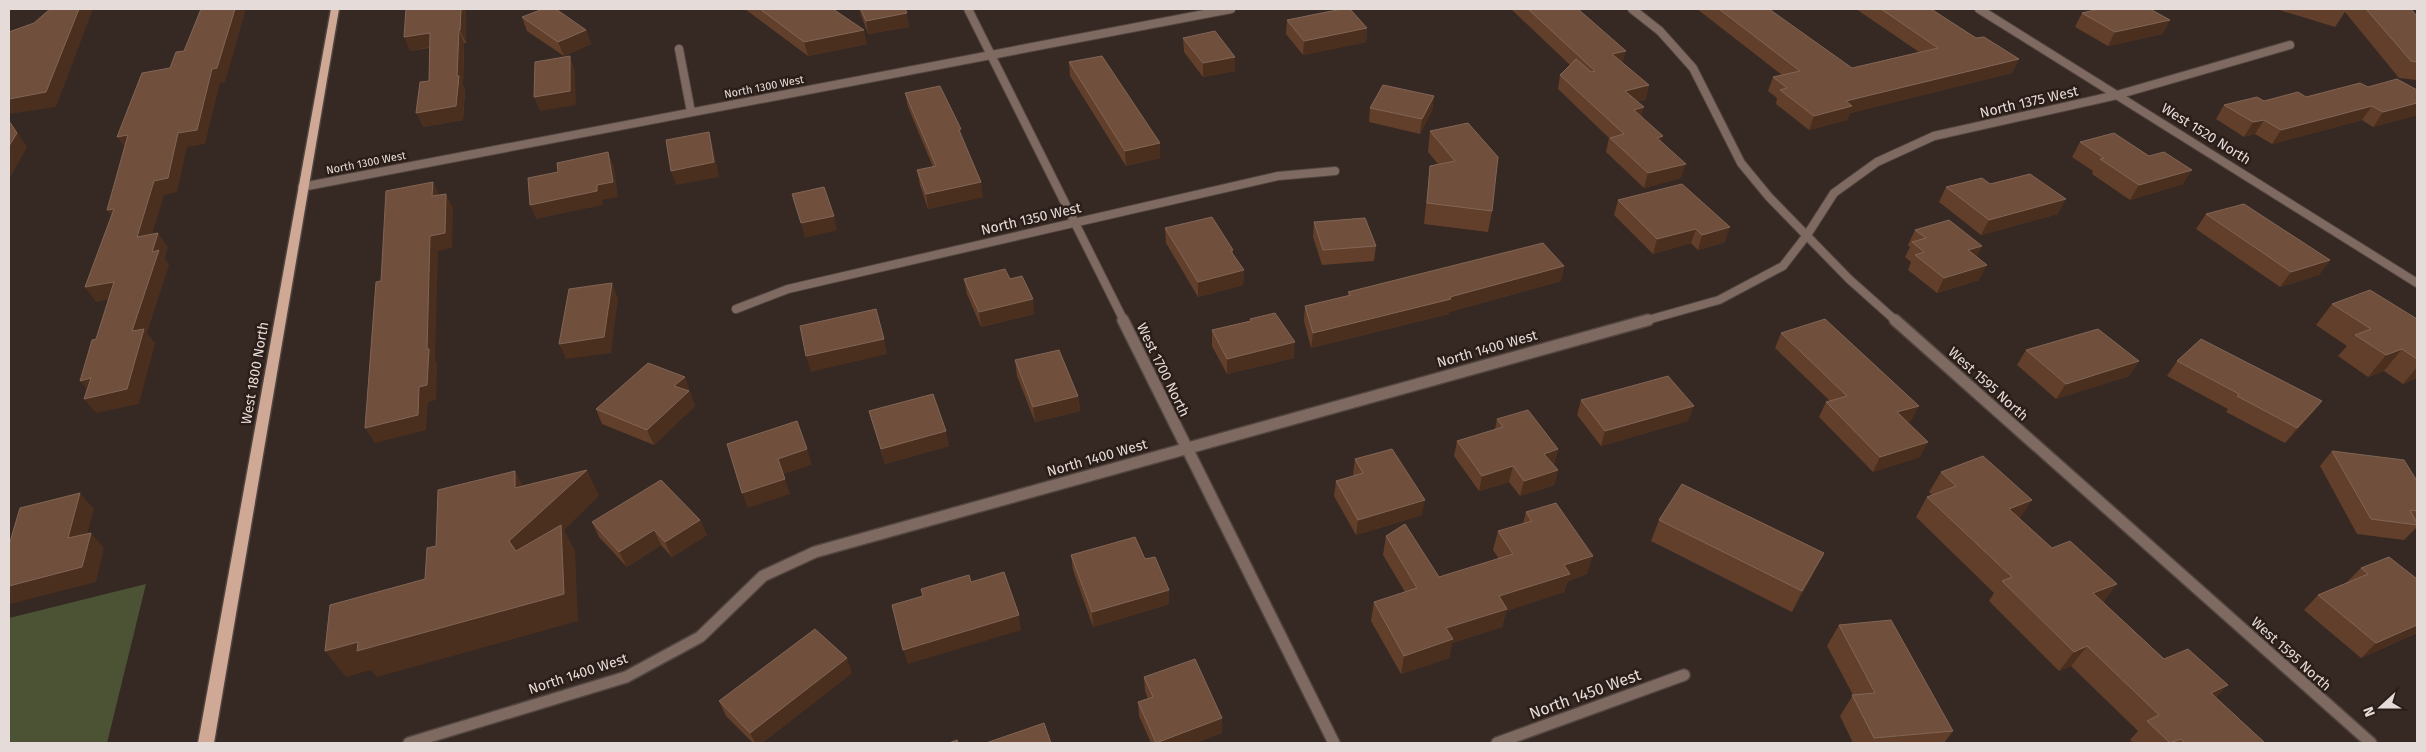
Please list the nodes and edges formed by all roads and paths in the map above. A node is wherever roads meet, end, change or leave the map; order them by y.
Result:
1 (335, 9) edge
2 (968, 9) edge
3 (1230, 9) edge
4 (1632, 9) edge
5 (1980, 9) edge
6 (2290, 45) dead end
7 (679, 49) dead end
8 (991, 55) junction
9 (2117, 95) junction
10 (691, 112) junction
11 (1335, 171) dead end
12 (302, 187) junction
13 (1074, 223) junction
14 (1807, 236) junction
15 (2417, 283) edge
16 (736, 309) dead end
17 (1187, 449) junction
18 (1684, 675) dead end
19 (206, 743) edge
20 (409, 743) edge
21 (1334, 743) edge
22 (1497, 743) edge
23 (2371, 743) edge

1 - 12 main road, West 1800 North
2 - 8 street, West 1700 North
3 - 8 street, North 1300 West
4 - 14 street, West 1595 North
5 - 9 street, West 1520 North
6 - 9 street, North 1375 West
7 - 10 street
8 - 10 street, North 1300 West
8 - 13 street, West 1700 North
9 - 14 street, North 1375 West
9 - 15 street, West 1520 North
10 - 12 street, North 1300 West
11 - 13 street, North 1350 West
12 - 19 main road, West 1800 North
13 - 16 street, North 1350 West
13 - 17 street, West 1700 North
14 - 17 street, North 1400 West
14 - 23 street, West 1595 North
17 - 20 street, North 1400 West
17 - 21 street, West 1700 North
18 - 22 street, North 1450 West

